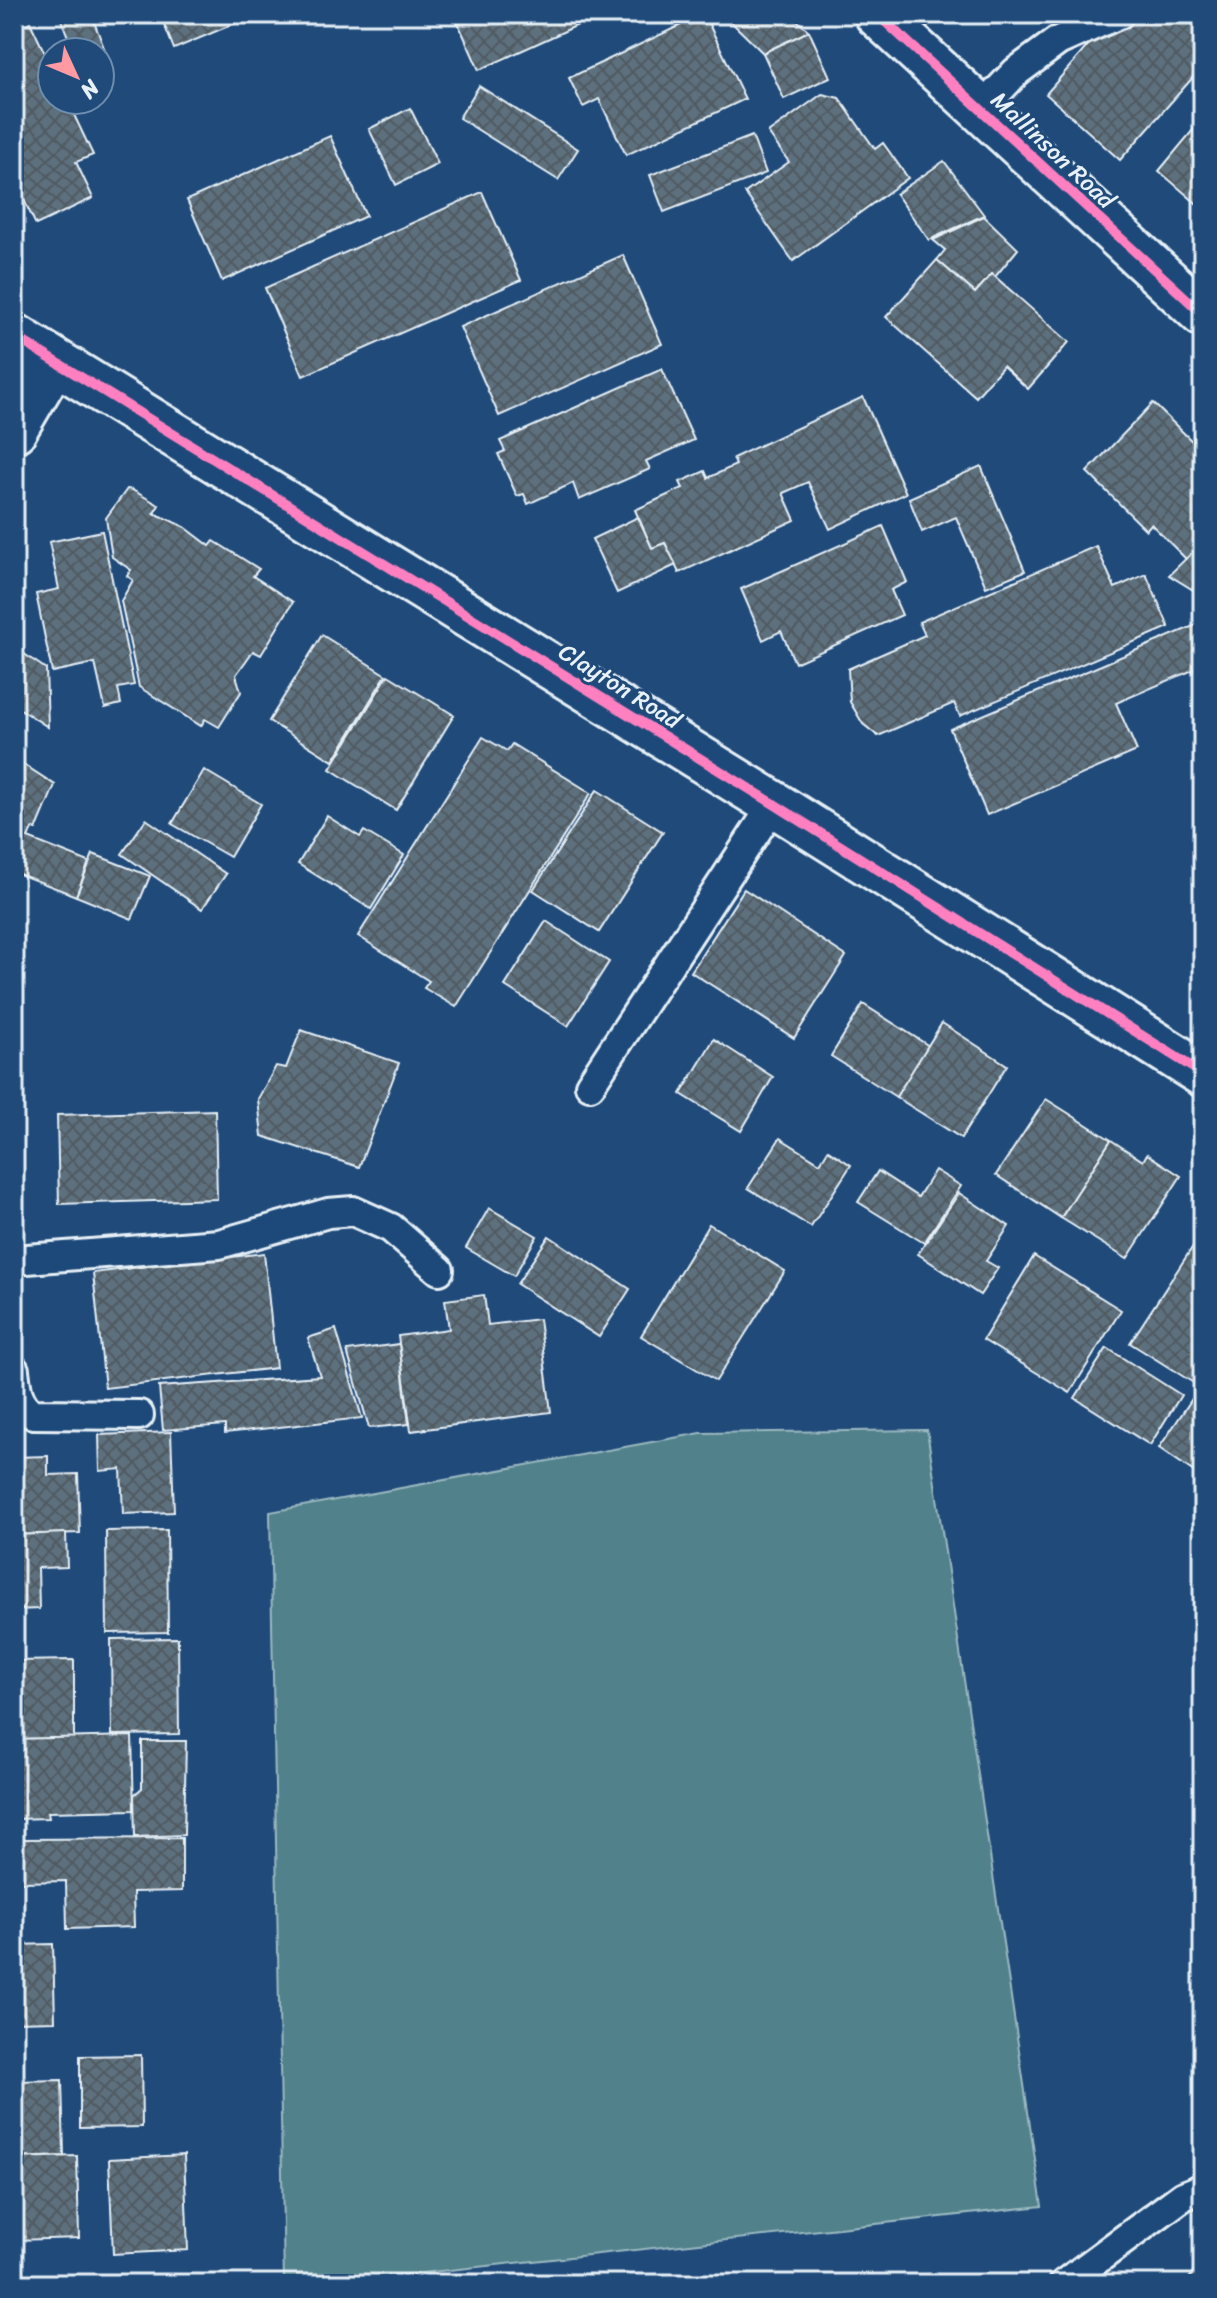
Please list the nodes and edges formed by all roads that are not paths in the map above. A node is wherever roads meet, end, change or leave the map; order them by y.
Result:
1 (877, 14) edge
2 (1119, 14) edge
3 (980, 110) junction
4 (1203, 314) edge
5 (14, 336) edge
6 (54, 362) junction
7 (14, 430) edge
8 (774, 804) junction
9 (1203, 1074) edge
10 (590, 1085) dead end
11 (14, 1260) edge
12 (439, 1270) dead end
13 (14, 1370) edge
14 (139, 1415) dead end
15 (1203, 2188) edge
16 (1064, 2284) edge

1 - 3 street, Mallinson Road
2 - 3 lane
3 - 4 street, Mallinson Road
5 - 6 street, Clayton Road
6 - 7 street
6 - 8 street, Clayton Road
8 - 9 street, Clayton Road
8 - 10 lane
11 - 12 lane
13 - 14 lane
15 - 16 lane

